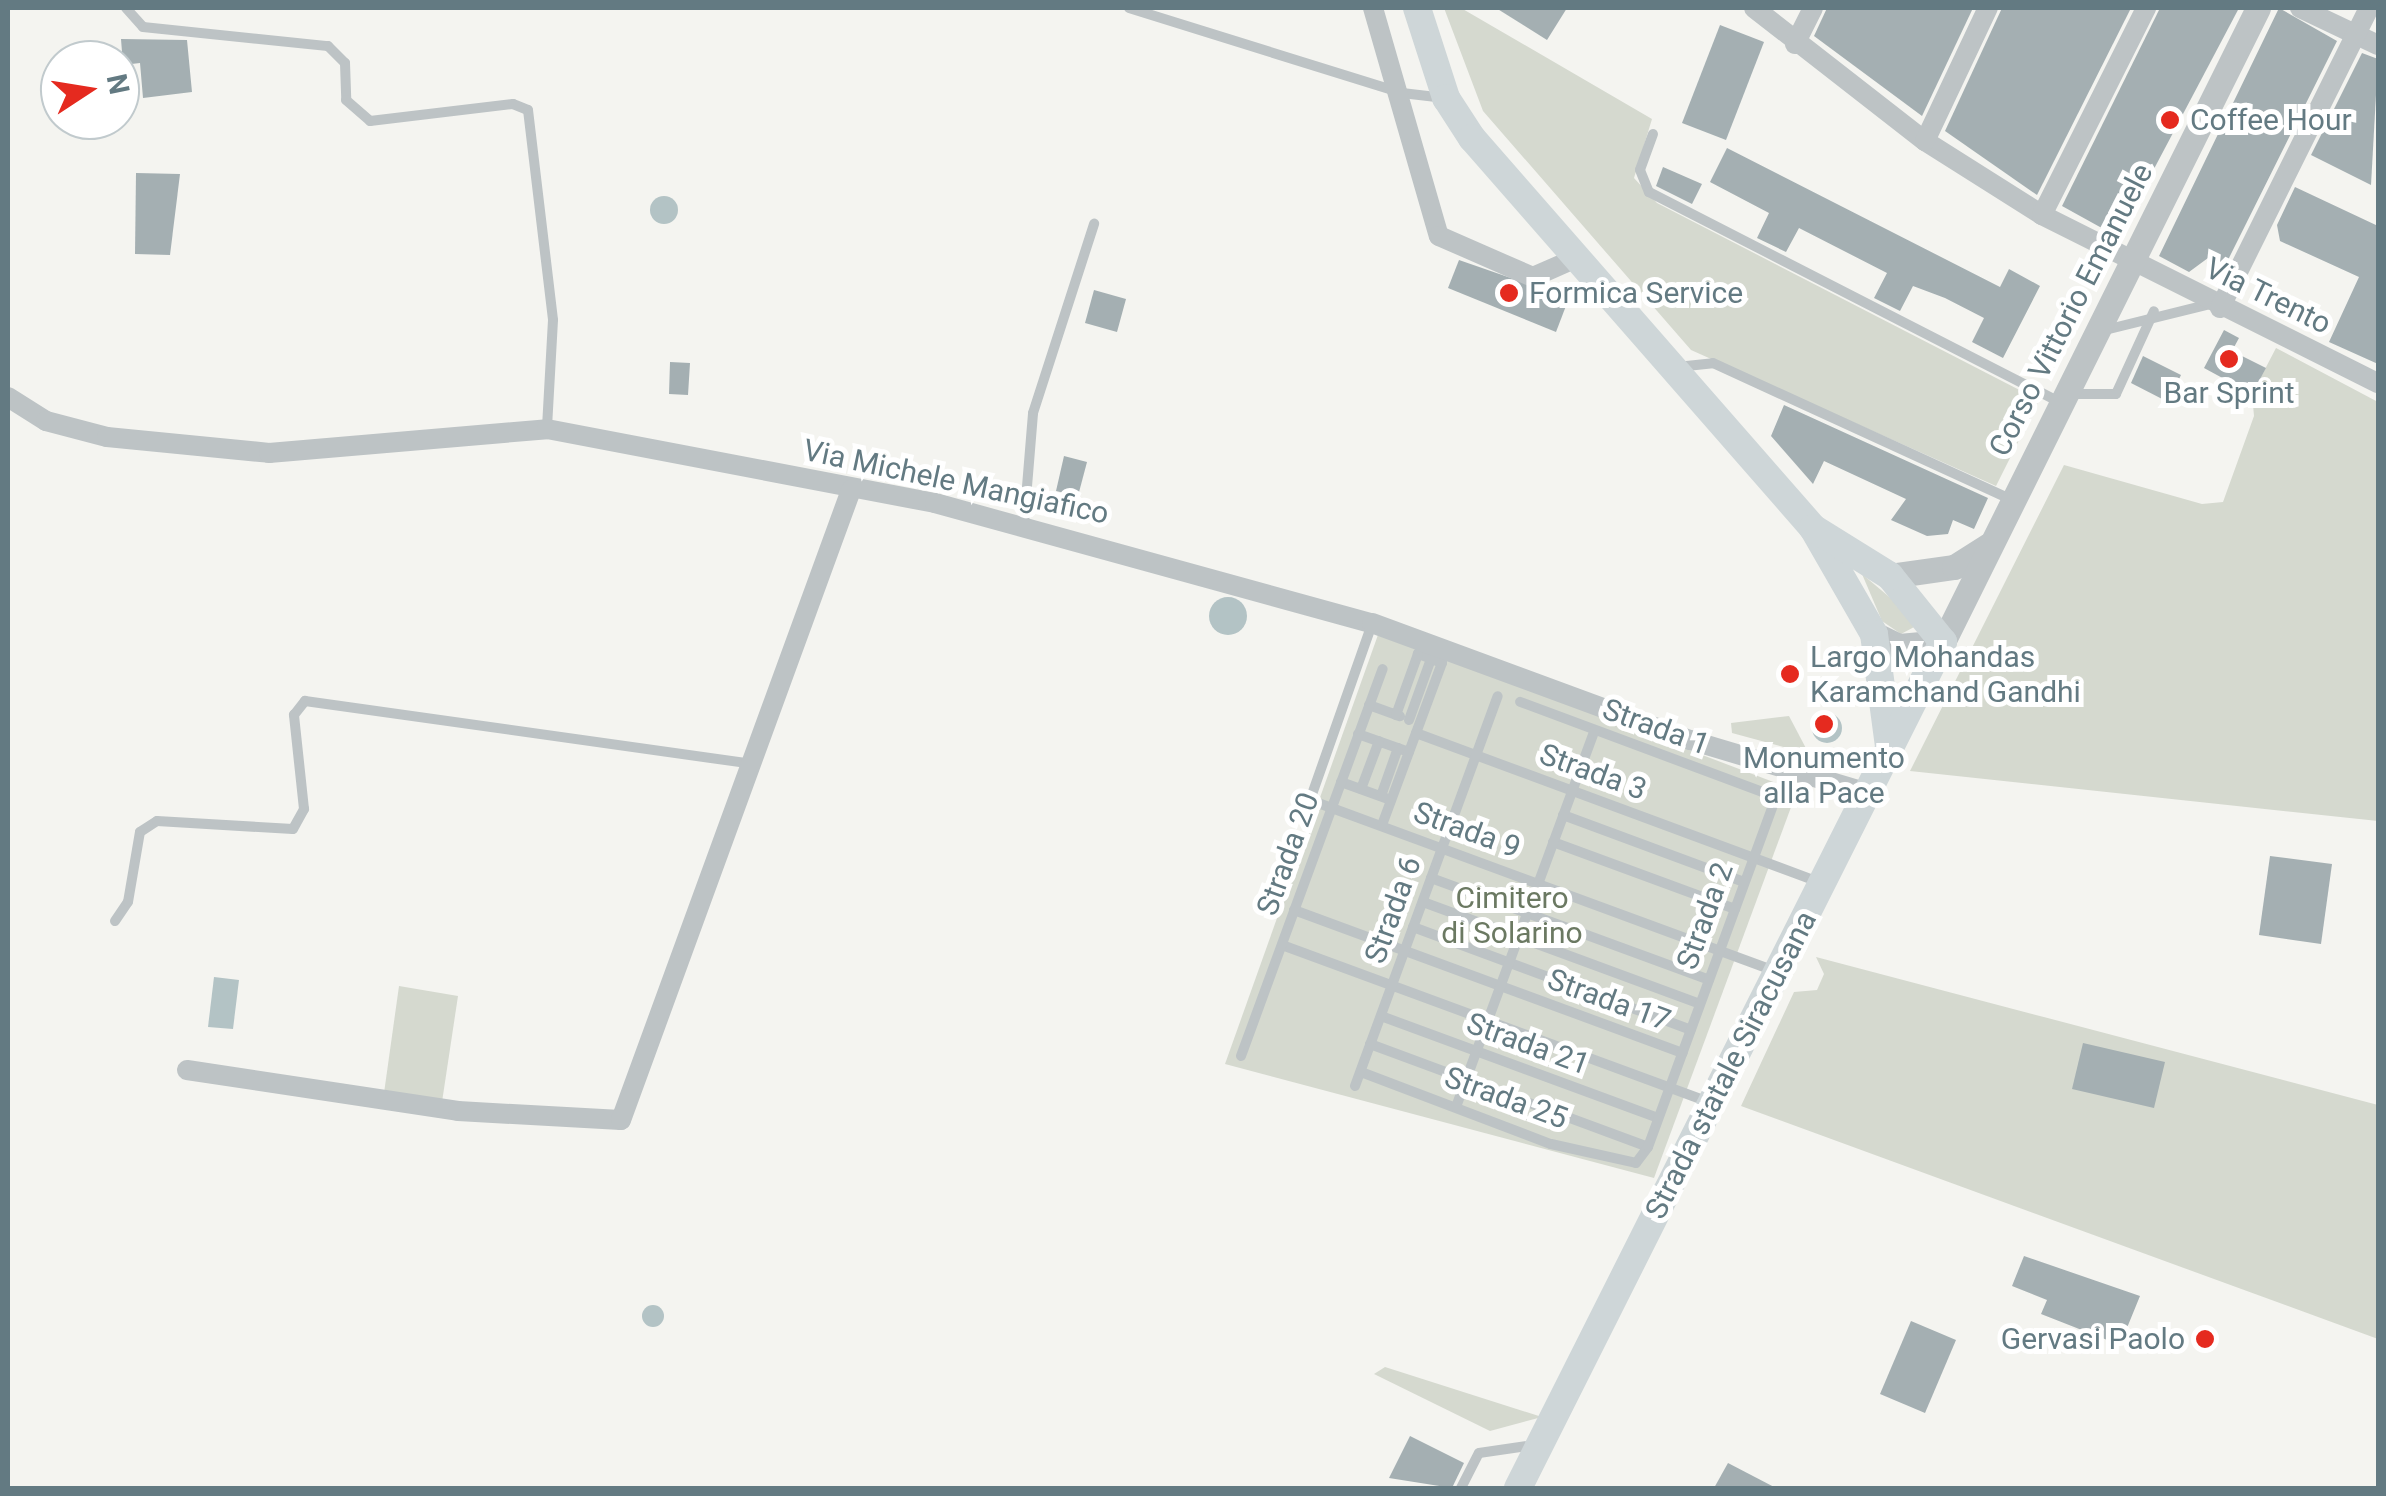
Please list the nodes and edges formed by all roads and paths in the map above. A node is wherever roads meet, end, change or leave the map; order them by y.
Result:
1 (126, 8) edge
2 (1129, 8) edge
3 (1373, 8) edge
4 (1417, 8) edge
5 (1754, 8) edge
6 (1813, 8) edge
7 (1988, 8) edge
8 (2146, 8) edge
9 (2258, 8) edge
10 (2300, 8) edge
11 (2370, 8) edge
12 (2356, 34) junction
13 (1796, 44) junction
14 (2378, 45) edge
15 (1402, 93) junction
16 (1446, 98) junction
17 (1653, 134) dead end
18 (1925, 142) junction
19 (2042, 215) junction
20 (1094, 224) dead end
21 (1574, 258) junction
22 (2131, 262) junction
23 (2216, 306) junction
24 (2154, 311) junction
25 (2096, 333) junction
26 (1671, 367) junction
27 (2378, 383) edge
28 (8, 396) edge
29 (2062, 398) junction
30 (547, 429) junction
31 (851, 490) junction
32 (2012, 500) junction
33 (1024, 523) junction
34 (1813, 528) junction
35 (1989, 544) junction
36 (1890, 576) junction
37 (1372, 623) junction
38 (1874, 634) junction
39 (1943, 642) junction
40 (1382, 669) dead end
41 (1498, 696) dead end
42 (1520, 702) dead end
43 (1369, 705) junction
44 (1396, 715) junction
45 (1415, 726) junction
46 (1594, 730) junction
47 (1358, 734) junction
48 (1379, 741) junction
49 (1889, 748) junction
50 (1404, 750) junction
51 (1476, 756) junction
52 (754, 764) junction
53 (1341, 782) junction
54 (1361, 789) junction
55 (1572, 791) junction
56 (1868, 793) junction
57 (1776, 797) joint
58 (1386, 798) junction
59 (1332, 807) junction
60 (1563, 815) junction
61 (1382, 825) junction
62 (1553, 842) junction
63 (1442, 848) junction
64 (1753, 858) junction
65 (1431, 878) junction
66 (1744, 882) junction
67 (1538, 883) junction
68 (1822, 884) junction
69 (1422, 902) junction
70 (1734, 909) junction
71 (1294, 910) junction
72 (1527, 913) junction
73 (115, 920) dead end
74 (1413, 927) junction
75 (1518, 937) junction
76 (1282, 945) junction
77 (1720, 950) junction
78 (1405, 951) junction
79 (1509, 962) junction
80 (1778, 972) junction
81 (1709, 980) junction
82 (1392, 986) junction
83 (1500, 986) junction
84 (1700, 1004) junction
85 (1381, 1016) junction
86 (1488, 1021) junction
87 (1691, 1030) junction
88 (1370, 1044) junction
89 (1476, 1052) junction
90 (1682, 1053) junction
91 (1241, 1056) dead end
92 (187, 1070) dead end
93 (1360, 1072) junction
94 (1466, 1080) junction
95 (1355, 1086) dead end
96 (1669, 1088) junction
97 (1712, 1104) junction
98 (1456, 1107) junction
99 (1658, 1118) junction
100 (1648, 1147) junction
101 (1636, 1163) joint
102 (1540, 1444) junction
103 (1461, 1488) edge
104 (1518, 1488) edge

1 - 30 lane
2 - 15 lane
3 - 15 street
4 - 16 main road
5 - 13 street, Via Trento
6 - 13 street
7 - 18 street
8 - 19 street
9 - 22 street, Corso Vittorio Emanuele
10 - 12 street
11 - 12 street
12 - 14 street
12 - 23 street
13 - 18 street, Via Trento
15 - 16 lane
15 - 21 street
16 - 21 main road
17 - 29 lane
18 - 19 street, Via Trento
19 - 22 street, Via Trento
20 - 33 lane
21 - 26 main road
22 - 23 street, Via Trento
22 - 25 street, Corso Vittorio Emanuele
23 - 24 lane
23 - 27 street, Via Trento
24 - 25 lane
24 - 29 lane
25 - 29 street, Corso Vittorio Emanuele
26 - 32 lane
26 - 34 main road
28 - 30 street, Via Michele Mangiafico
29 - 32 street, Corso Vittorio Emanuele
30 - 31 street, Via Michele Mangiafico
31 - 33 street, Via Michele Mangiafico
31 - 52 street
32 - 35 street, Corso Vittorio Emanuele
33 - 37 street, Via Michele Mangiafico
34 - 36 main road
34 - 38 main road
35 - 36 street
35 - 39 street, Corso Vittorio Emanuele
36 - 39 main road
37 - 56 street, Via Michele Mangiafico
37 - 59 lane, Strada 9
38 - 39 street
38 - 49 main road
39 - 49 main road, Strada statale Siracusana
40 - 43 lane, Strada 20
41 - 51 lane, Strada 6
42 - 46 lane, Strada 1
43 - 44 lane, Strada 3
43 - 47 lane, Strada 20
44 - 45 lane, Strada 3
44 - 45 lane
45 - 50 lane
45 - 51 lane, Strada 3
46 - 55 lane
46 - 57 lane, Strada 1
47 - 48 lane
47 - 53 lane, Strada 20
48 - 50 lane
48 - 54 lane
49 - 56 main road, Strada statale Siracusana
50 - 58 lane
51 - 55 lane, Strada 3
51 - 63 lane, Strada 6
52 - 73 lane
52 - 92 street
53 - 54 lane
53 - 59 lane, Strada 20
54 - 58 lane
55 - 60 lane
55 - 64 lane, Strada 3
56 - 68 main road, Strada statale Siracusana
57 - 64 lane, Strada 2
58 - 61 lane
59 - 61 lane, Strada 9
59 - 71 lane, Strada 20
60 - 62 lane
60 - 66 lane
61 - 63 lane, Strada 9
62 - 67 lane
62 - 70 lane
63 - 65 lane, Strada 6
63 - 67 lane, Strada 9
64 - 66 lane, Strada 2
64 - 68 lane, Strada 3
65 - 69 lane, Strada 6
65 - 72 lane
66 - 70 lane, Strada 2
67 - 72 lane
67 - 77 lane, Strada 9
68 - 80 main road, Strada statale Siracusana
69 - 74 lane, Strada 6
69 - 75 lane
70 - 77 lane, Strada 2
71 - 76 lane, Strada 20
71 - 78 lane, Strada 17
72 - 75 lane
72 - 81 lane
74 - 78 lane, Strada 6
74 - 79 lane
75 - 79 lane
75 - 84 lane
76 - 82 lane
76 - 91 lane, Strada 20
77 - 80 lane, Strada 9
77 - 81 lane, Strada 2
78 - 82 lane, Strada 6
78 - 83 lane, Strada 17
79 - 83 lane
79 - 87 lane
80 - 97 main road, Strada statale Siracusana
81 - 84 lane, Strada 2
82 - 85 lane, Strada 6
82 - 86 lane
83 - 86 lane
83 - 90 lane, Strada 17
84 - 87 lane, Strada 2
85 - 88 lane, Strada 6
85 - 89 lane, Strada 21
86 - 89 lane
86 - 96 lane
87 - 90 lane, Strada 2
88 - 93 lane, Strada 6
88 - 94 lane
89 - 94 lane
89 - 99 lane, Strada 21
90 - 96 lane, Strada 2
93 - 95 lane, Strada 6
93 - 98 lane, Strada 25
94 - 98 lane
94 - 100 lane
96 - 97 lane
96 - 99 lane, Strada 2
97 - 102 main road, Strada statale Siracusana
98 - 101 lane, Strada 25
99 - 100 lane, Strada 2
100 - 101 lane, Strada 2
102 - 103 lane
102 - 104 main road, Strada statale Siracusana

